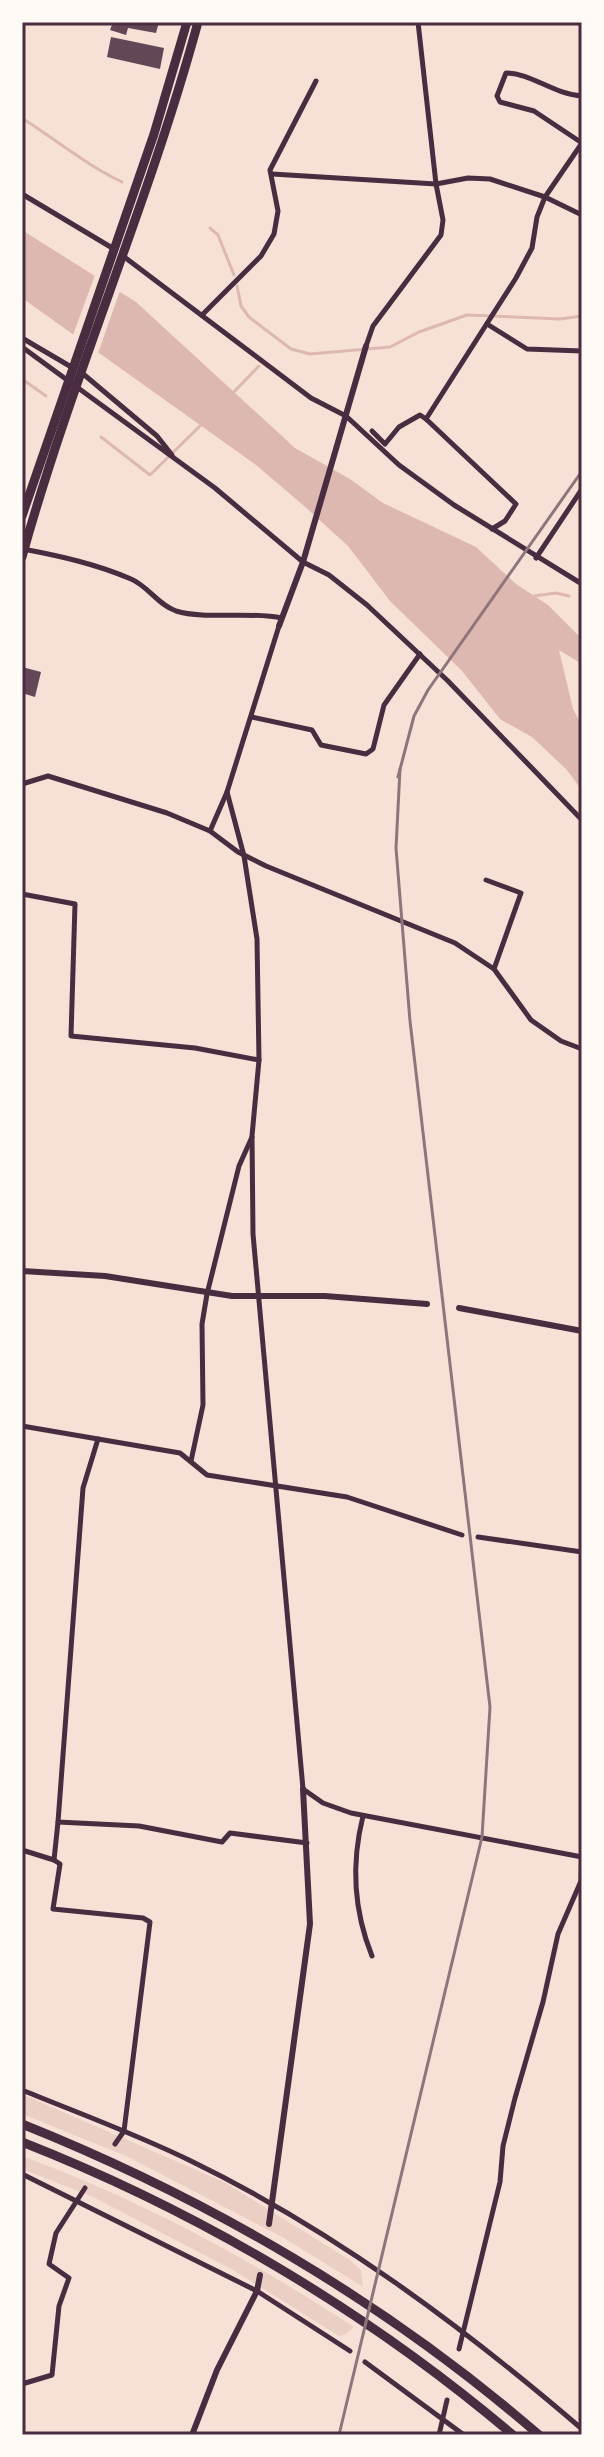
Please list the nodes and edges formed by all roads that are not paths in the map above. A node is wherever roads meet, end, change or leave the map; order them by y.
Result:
1 (187, 22) edge
2 (198, 22) edge
3 (418, 22) edge
4 (316, 81) dead end
5 (582, 96) edge
6 (272, 174) junction
7 (436, 184) junction
8 (22, 194) edge
9 (545, 197) junction
10 (582, 215) edge
11 (112, 251) junction
12 (122, 258) junction
13 (202, 315) junction
14 (487, 324) junction
15 (22, 338) edge
16 (366, 346) joint
17 (22, 347) edge
18 (582, 351) edge
19 (67, 378) junction
20 (77, 384) junction
21 (346, 416) junction
22 (426, 419) junction
23 (372, 431) dead end
24 (178, 462) junction
25 (582, 489) edge
26 (22, 516) edge
27 (492, 529) junction
28 (25, 533) edge
29 (23, 551) edge
30 (536, 558) junction
31 (303, 562) junction
32 (582, 584) edge
33 (281, 622) junction
34 (420, 654) junction
35 (252, 717) junction
36 (22, 784) edge
37 (227, 792) junction
38 (582, 820) edge
39 (210, 831) junction
40 (244, 856) junction
41 (486, 880) dead end
42 (22, 894) edge
43 (494, 969) junction
44 (582, 1049) edge
45 (259, 1060) junction
46 (252, 1136) junction
47 (22, 1271) edge
48 (207, 1294) junction
49 (257, 1296) junction
50 (427, 1304) dead end
51 (459, 1308) dead end
52 (582, 1331) edge
53 (22, 1426) edge
54 (98, 1439) junction
55 (191, 1461) junction
56 (277, 1486) junction
57 (462, 1535) dead end
58 (478, 1537) dead end
59 (582, 1552) edge
60 (303, 1789) junction
61 (364, 1816) junction
62 (58, 1822) junction
63 (582, 1831) edge
64 (307, 1843) junction
65 (22, 1850) edge
66 (582, 1857) edge
67 (54, 1860) junction
68 (372, 1956) dead end
69 (22, 2090) edge
70 (22, 2124) edge
71 (124, 2131) junction
72 (22, 2142) edge
73 (115, 2144) dead end
74 (22, 2174) edge
75 (85, 2188) dead end
76 (77, 2199) junction
77 (271, 2204) junction
78 (269, 2224) dead end
79 (260, 2275) dead end
80 (257, 2291) junction
81 (464, 2332) junction
82 (459, 2349) dead end
83 (350, 2351) dead end
84 (365, 2362) dead end
85 (22, 2384) edge
86 (447, 2400) dead end
87 (443, 2418) junction
88 (582, 2429) edge
89 (192, 2435) edge
90 (439, 2435) edge
91 (464, 2435) edge
92 (513, 2435) edge
93 (539, 2435) edge

1 - 11 highway
2 - 12 highway
3 - 7 street
4 - 6 street
5 - 9 street
6 - 7 street
6 - 13 street
7 - 9 street
7 - 16 street
8 - 11 street
9 - 10 street
9 - 14 street
11 - 19 highway
12 - 13 street
12 - 20 highway
13 - 21 street
14 - 18 street
14 - 22 street
15 - 24 street
16 - 21 street
17 - 19 street
19 - 20 street
19 - 26 highway
20 - 24 street
20 - 28 highway
21 - 27 street
21 - 31 street
22 - 23 street
22 - 27 street
24 - 31 street
25 - 30 street
27 - 30 street
28 - 29 highway
29 - 33 street
30 - 32 street
31 - 33 street
31 - 34 street
33 - 35 street
34 - 35 street
34 - 38 street
35 - 37 street
36 - 39 street
37 - 39 street
37 - 40 street
39 - 40 street
40 - 43 street
40 - 45 street
41 - 43 street
42 - 45 street
43 - 44 street
45 - 46 street
46 - 48 street
46 - 49 street
47 - 48 street
48 - 49 street
48 - 55 street
49 - 50 street
49 - 56 street
51 - 52 street
53 - 54 street
54 - 55 street
54 - 62 street
55 - 56 street
56 - 57 street
56 - 60 street
58 - 59 street
60 - 61 street
60 - 64 street
61 - 66 street
61 - 68 street
62 - 64 street
62 - 67 street
63 - 66 street
64 - 77 street
65 - 67 street
66 - 81 street
67 - 71 street
69 - 71 street
70 - 93 highway
71 - 73 street
71 - 77 street
72 - 92 highway
74 - 76 street
75 - 76 street
76 - 80 street
76 - 85 street
77 - 78 street
77 - 81 street
79 - 80 street
80 - 83 street
80 - 89 street
81 - 82 street
81 - 88 street
84 - 87 street
86 - 87 street
87 - 90 street
87 - 91 street

